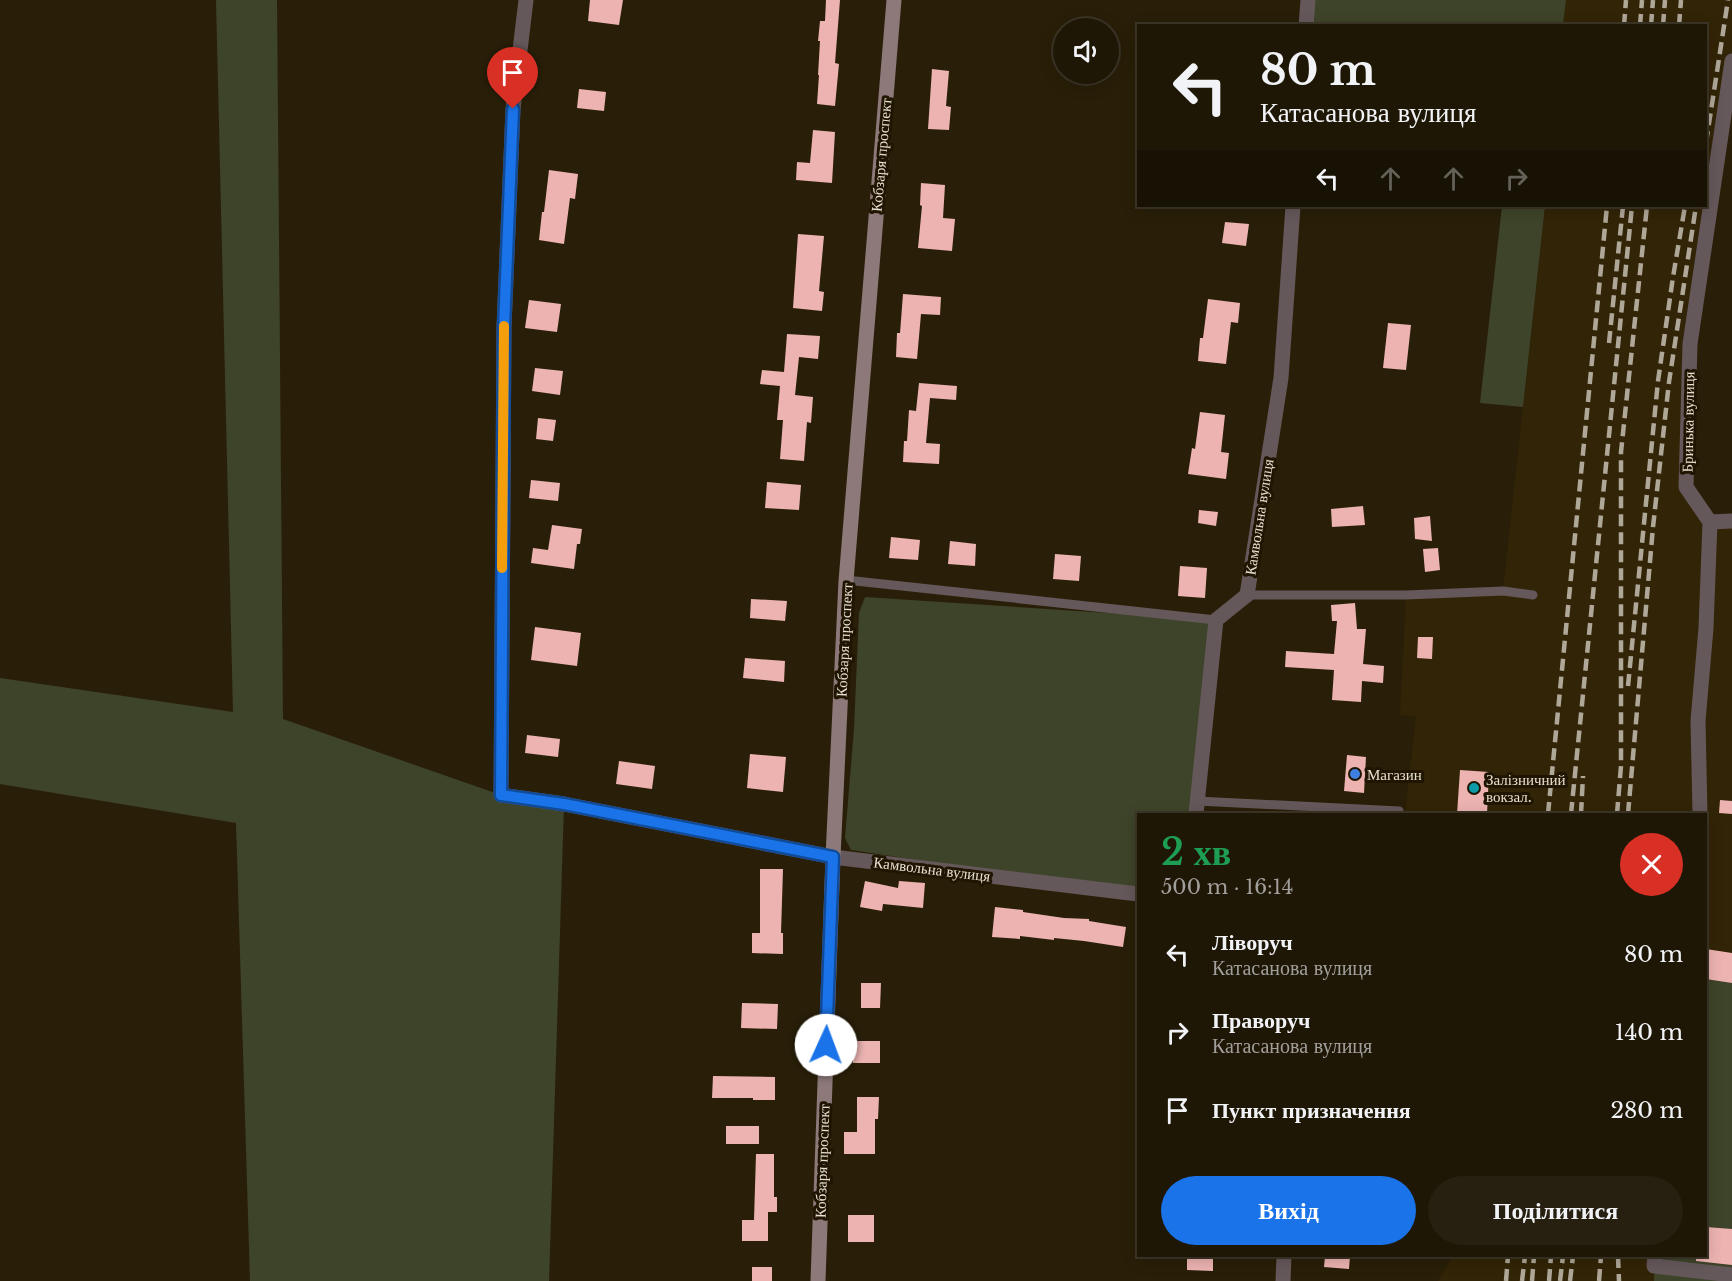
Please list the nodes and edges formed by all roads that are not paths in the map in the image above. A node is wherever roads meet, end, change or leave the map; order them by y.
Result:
1 (526, 0) edge
2 (894, 0) edge
3 (1308, 0) edge
4 (1306, 24) edge
5 (1732, 61) edge
6 (1728, 125) edge
7 (1293, 207) edge
8 (1732, 521) edge
9 (1710, 522) junction
10 (846, 580) junction
11 (1247, 595) junction
12 (1533, 595) dead end
13 (1216, 620) junction
14 (1197, 808) edge
15 (1399, 813) edge
16 (1700, 813) edge
17 (833, 857) junction
18 (1137, 894) edge
19 (1284, 1257) edge
20 (1655, 1261) edge
21 (1732, 1275) edge
22 (818, 1281) edge
23 (1283, 1281) edge

1 - 17 street, Камвольна вулиця
2 - 10 main road, Кобзаря проспект
3 - 4 street
5 - 6 street, Бринька вулиця
6 - 9 street, Бринька вулиця
7 - 11 street, Камвольна вулиця
8 - 9 street
9 - 16 street
10 - 13 lane
10 - 17 main road, Кобзаря проспект
11 - 12 lane
11 - 13 street, Камвольна вулиця
13 - 14 street
14 - 15 lane
17 - 18 street, Камвольна вулиця
17 - 22 main road, Кобзаря проспект
19 - 23 street
20 - 21 street

